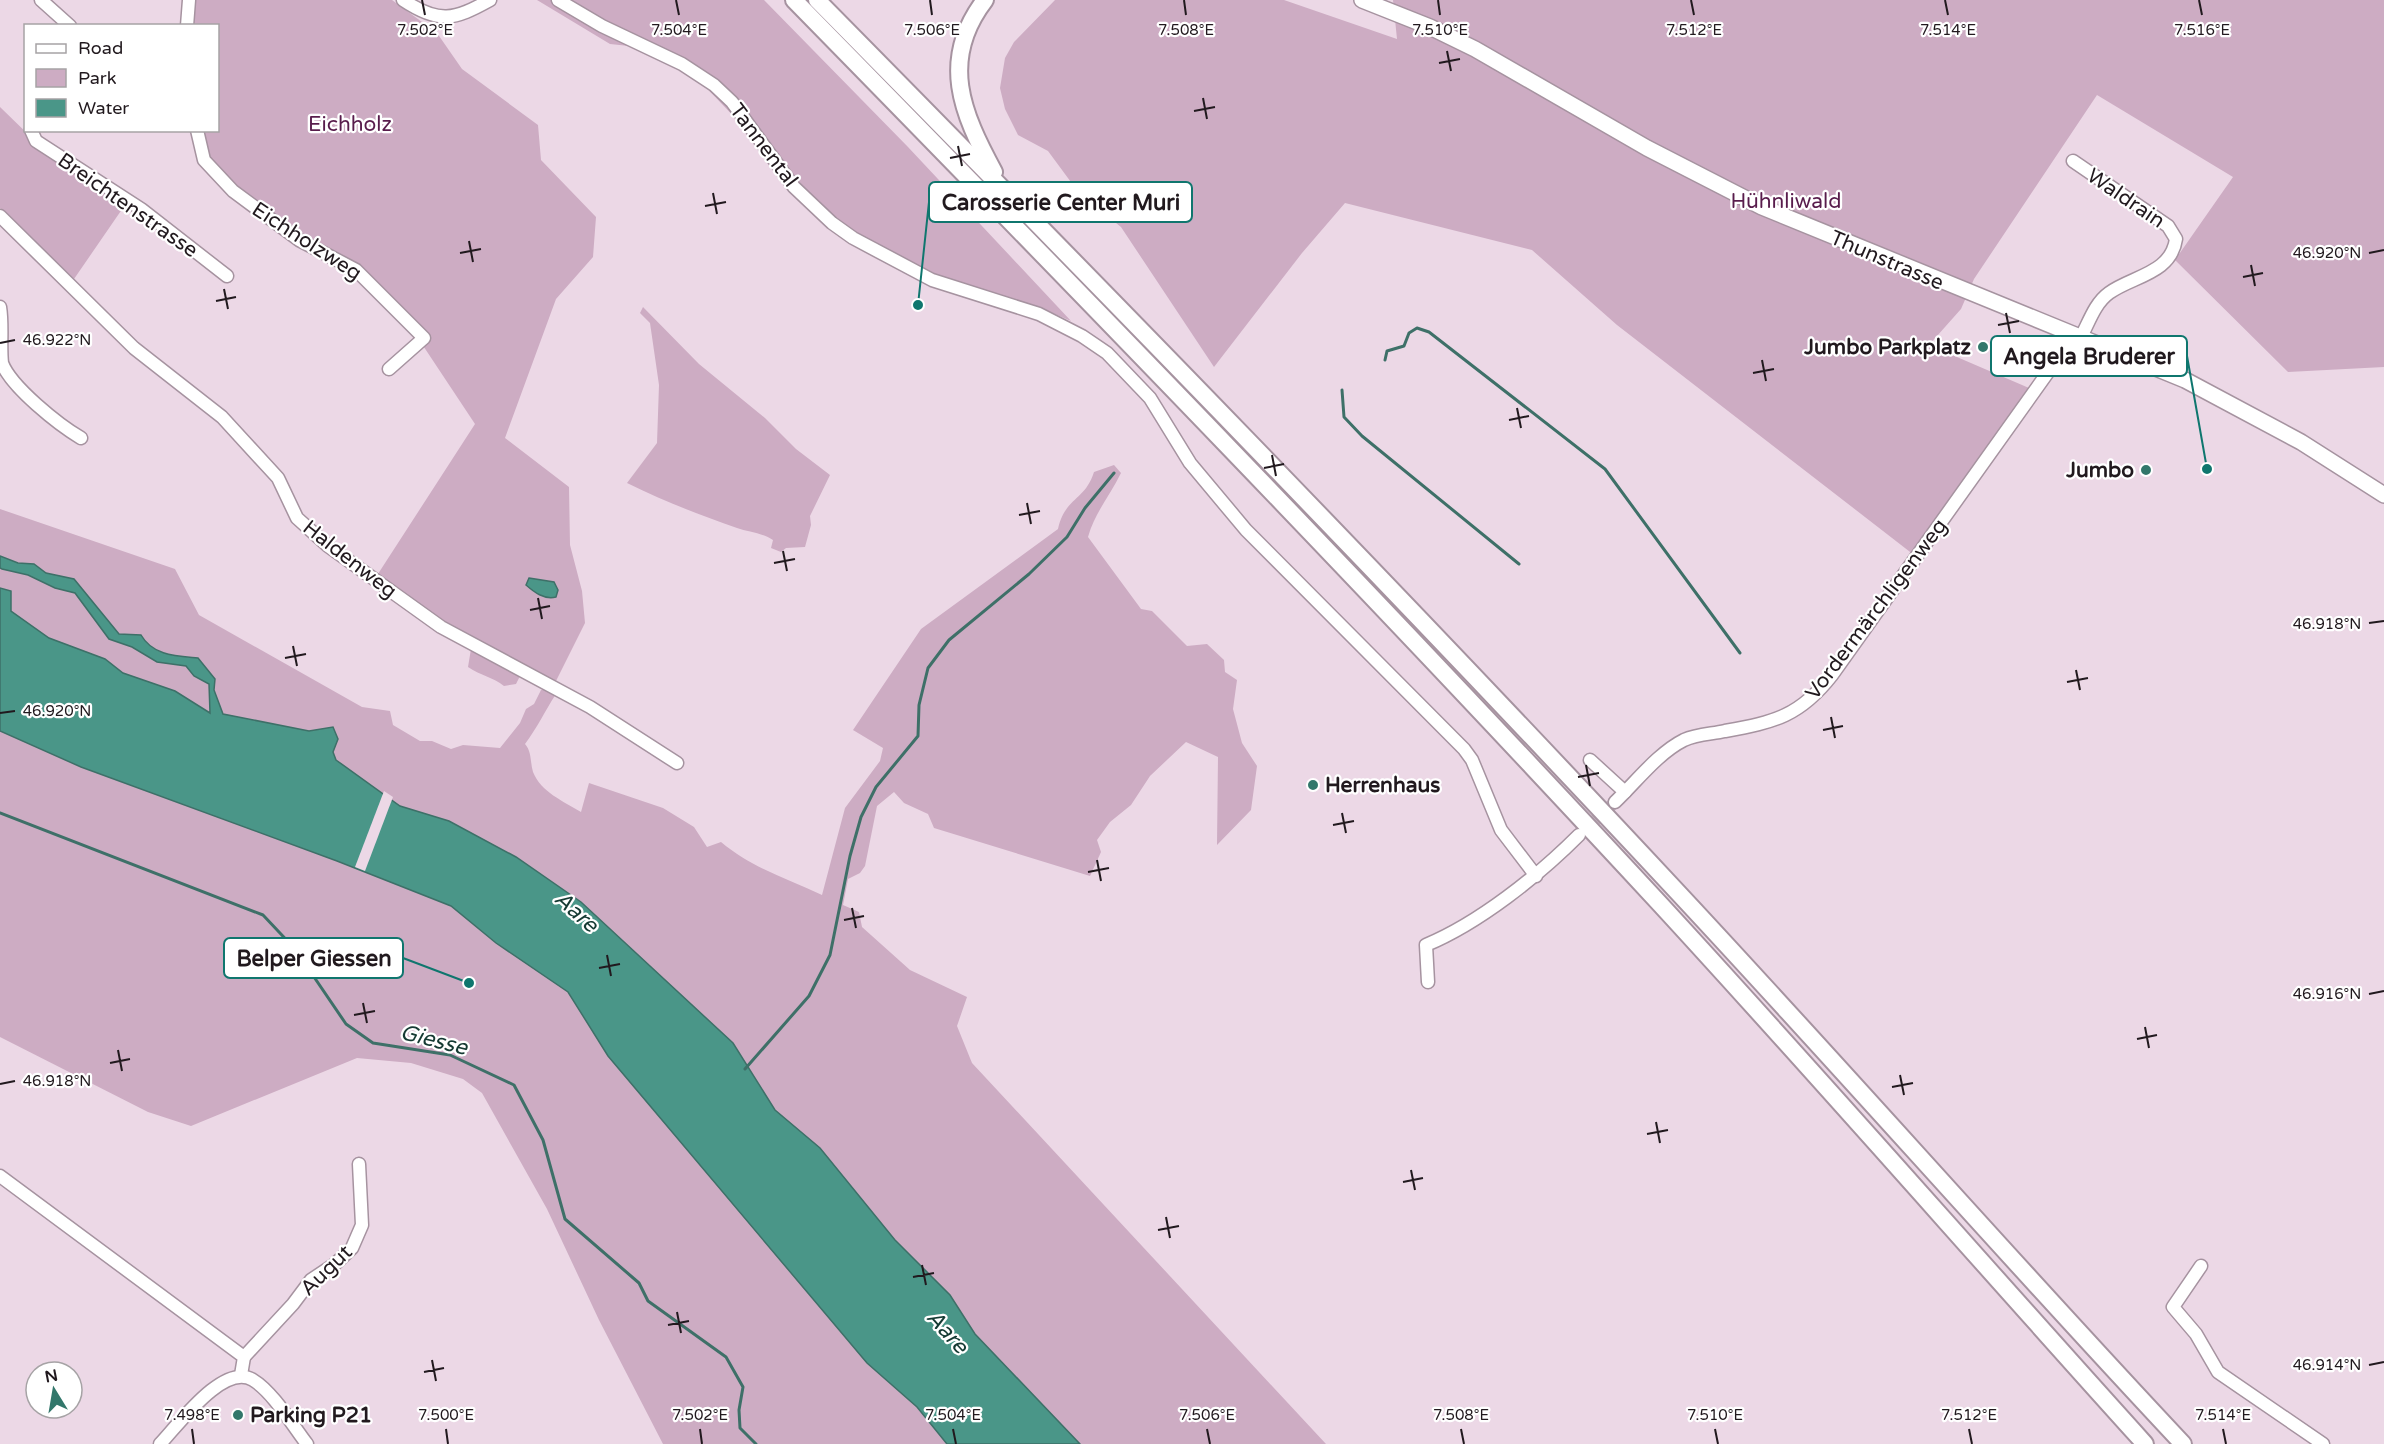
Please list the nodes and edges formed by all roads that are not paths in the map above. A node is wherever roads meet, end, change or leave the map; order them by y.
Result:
1 (41, 0) edge
2 (189, 0) edge
3 (403, 0) edge
4 (490, 0) edge
5 (558, 0) edge
6 (787, 0) edge
7 (794, 0) edge
8 (985, 0) edge
9 (1362, 0) edge
10 (812, 6) edge
11 (68, 24) edge
12 (187, 24) edge
13 (32, 132) edge
14 (197, 132) edge
15 (2073, 161) dead end
16 (1003, 189) junction
17 (0, 216) edge
18 (227, 276) dead end
19 (0, 307) edge
20 (2076, 335) junction
21 (389, 369) dead end
22 (81, 438) dead end
23 (2384, 495) edge
24 (1590, 760) dead end
25 (677, 763) dead end
26 (1625, 792) junction
27 (1615, 802) tunnel mouth
28 (1579, 835) tunnel mouth
29 (1536, 876) junction
30 (1428, 982) dead end
31 (359, 1164) dead end
32 (0, 1176) edge
33 (2200, 1266) dead end
34 (244, 1358) junction
35 (240, 1375) junction
36 (160, 1444) edge
37 (308, 1444) edge
38 (2145, 1444) edge
39 (2183, 1444) edge
40 (2323, 1444) edge

1 - 11 street
2 - 12 street
3 - 4 street
5 - 29 street, Tannental
6 - 10 highway
7 - 10 highway
8 - 16 highway
9 - 20 main road, Thunstrasse
10 - 16 highway
10 - 38 highway
13 - 18 street, Breichtenstrasse
14 - 21 street, Eichholzweg
15 - 20 street, Waldrain
16 - 39 highway
17 - 25 street, Haldenweg
19 - 22 street
20 - 23 main road, Thunstrasse
20 - 26 street, Vordermärchligenweg
24 - 26 street
26 - 27 street, Vordermärchligenweg
28 - 29 street
29 - 30 street
31 - 34 street, Augut
32 - 34 street
33 - 40 street
34 - 35 street
35 - 36 street
35 - 37 street

